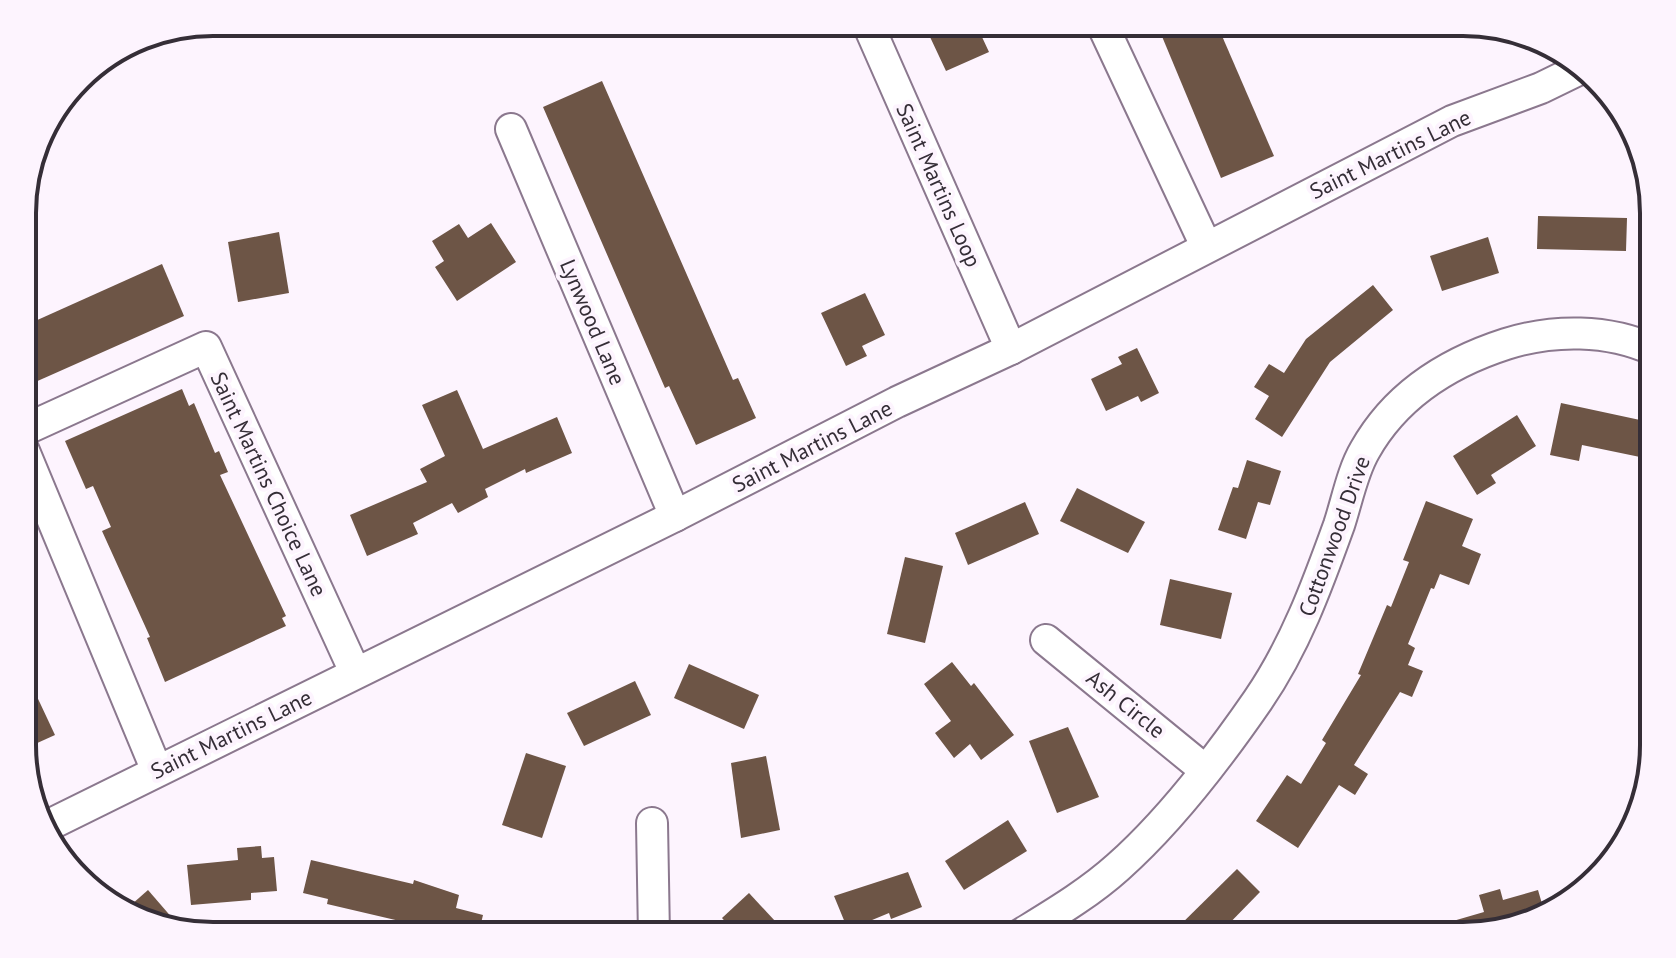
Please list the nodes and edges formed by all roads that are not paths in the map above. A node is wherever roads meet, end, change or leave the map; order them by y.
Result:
1 (873, 36) edge
2 (1108, 36) edge
3 (1571, 73) edge
4 (511, 129) dead end
5 (1206, 246) junction
6 (1640, 344) edge
7 (1011, 349) junction
8 (36, 425) edge
9 (36, 480) edge
10 (675, 516) junction
11 (1046, 640) dead end
12 (355, 672) junction
13 (1205, 770) junction
14 (157, 771) junction
15 (54, 823) edge
16 (652, 823) dead end
17 (654, 922) edge
18 (1038, 922) edge

1 - 7 street, Saint Martins Loop
2 - 5 street
3 - 5 street, Saint Martins Lane
4 - 10 street, Lynwood Lane
5 - 7 street, Saint Martins Lane
6 - 13 street, Cottonwood Drive
7 - 10 street, Saint Martins Lane
8 - 12 street, Saint Martins Choice Lane
9 - 14 street
10 - 12 street, Saint Martins Lane
11 - 13 street, Ash Circle
12 - 14 street, Saint Martins Lane
13 - 18 street, Cottonwood Drive
14 - 15 street, Saint Martins Lane
16 - 17 street

